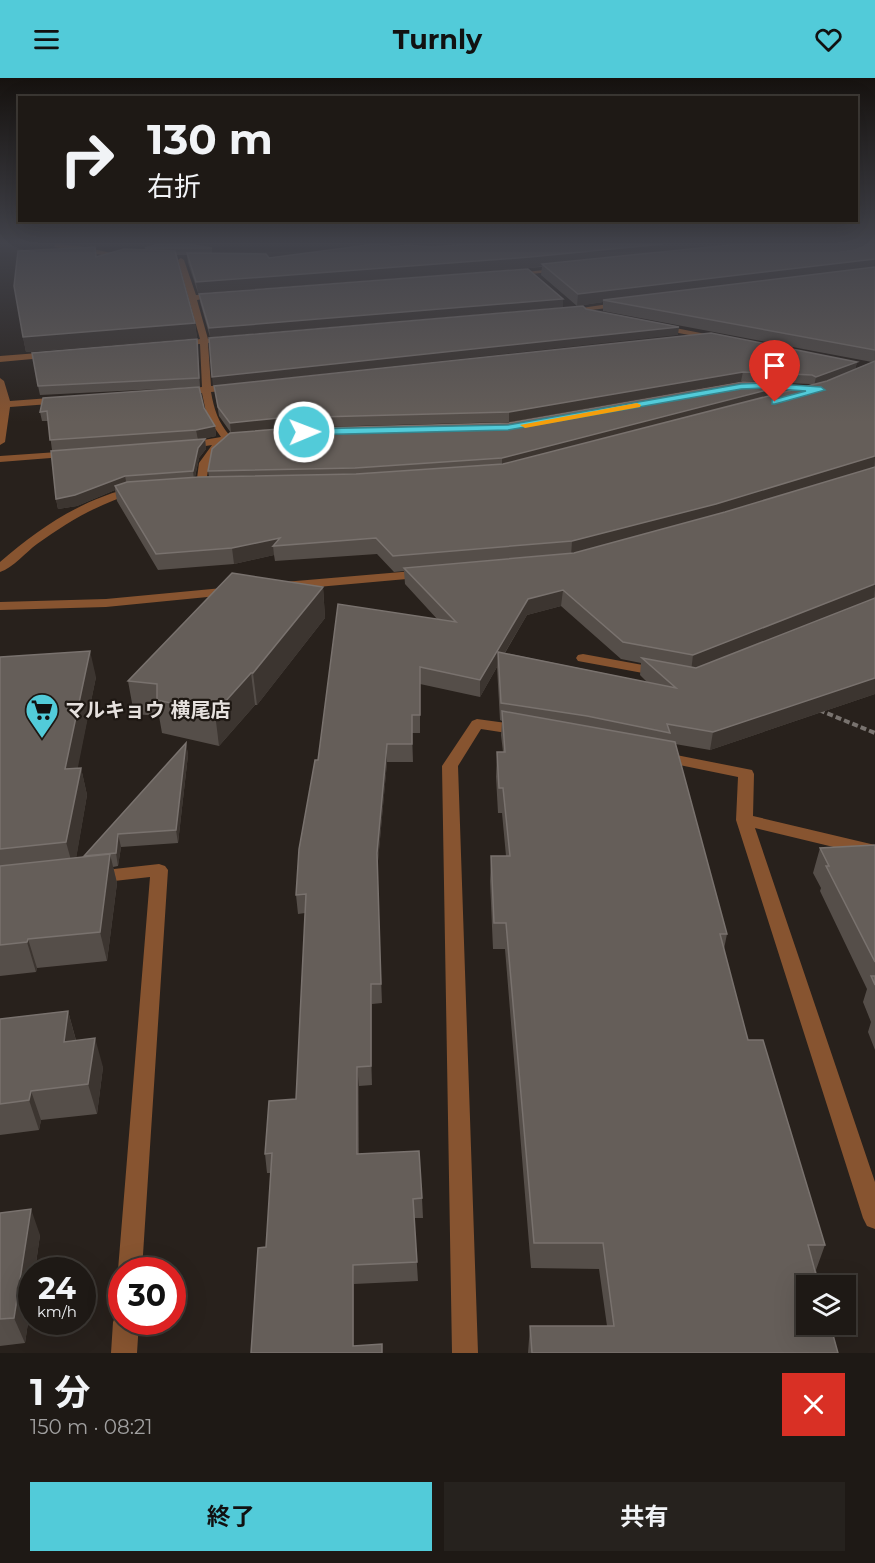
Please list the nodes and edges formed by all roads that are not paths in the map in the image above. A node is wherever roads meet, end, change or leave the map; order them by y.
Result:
1 (194, 304) edge
2 (568, 304) edge
3 (626, 304) edge
4 (571, 311) junction
5 (559, 312) edge
6 (606, 317) edge
7 (652, 326) edge
8 (710, 337) junction
9 (240, 339) edge
10 (721, 339) edge
11 (674, 341) edge
12 (204, 342) junction
13 (170, 345) edge
14 (57, 354) edge
15 (0, 359) edge
16 (0, 381) edge
17 (753, 386) edge
18 (832, 386) edge
19 (241, 387) edge
20 (821, 390) junction
21 (206, 391) junction
22 (173, 392) edge
23 (74, 399) edge
24 (787, 399) edge
25 (6, 404) junction
26 (259, 435) edge
27 (227, 438) junction
28 (0, 442) edge
29 (174, 447) edge
30 (80, 454) edge
31 (0, 459) edge
32 (202, 486) edge
33 (149, 489) edge
34 (0, 568) edge
35 (442, 573) edge
36 (267, 588) edge
37 (244, 590) edge
38 (0, 606) edge
39 (584, 658) dead end
40 (670, 674) edge
41 (542, 734) edge
42 (642, 753) edge
43 (744, 820) junction
44 (875, 851) edge
45 (80, 878) edge
46 (875, 1218) edge
47 (131, 1257) edge
48 (125, 1335) edge
49 (124, 1353) edge
50 (465, 1353) edge

1 - 12 street
2 - 4 street
3 - 4 street
4 - 5 street
4 - 6 street
7 - 8 street
8 - 10 street
8 - 11 street
9 - 12 street
12 - 13 street
12 - 21 street
14 - 15 street
16 - 25 street
17 - 20 street
18 - 20 street
19 - 21 street
20 - 24 street
21 - 22 street
21 - 27 street
23 - 25 street
25 - 28 street
26 - 27 street
27 - 29 street
27 - 32 street
30 - 31 street
33 - 34 street
35 - 36 street
37 - 38 street
39 - 40 street
41 - 50 street
42 - 43 street
43 - 44 street
43 - 46 street
45 - 47 street
48 - 49 street

